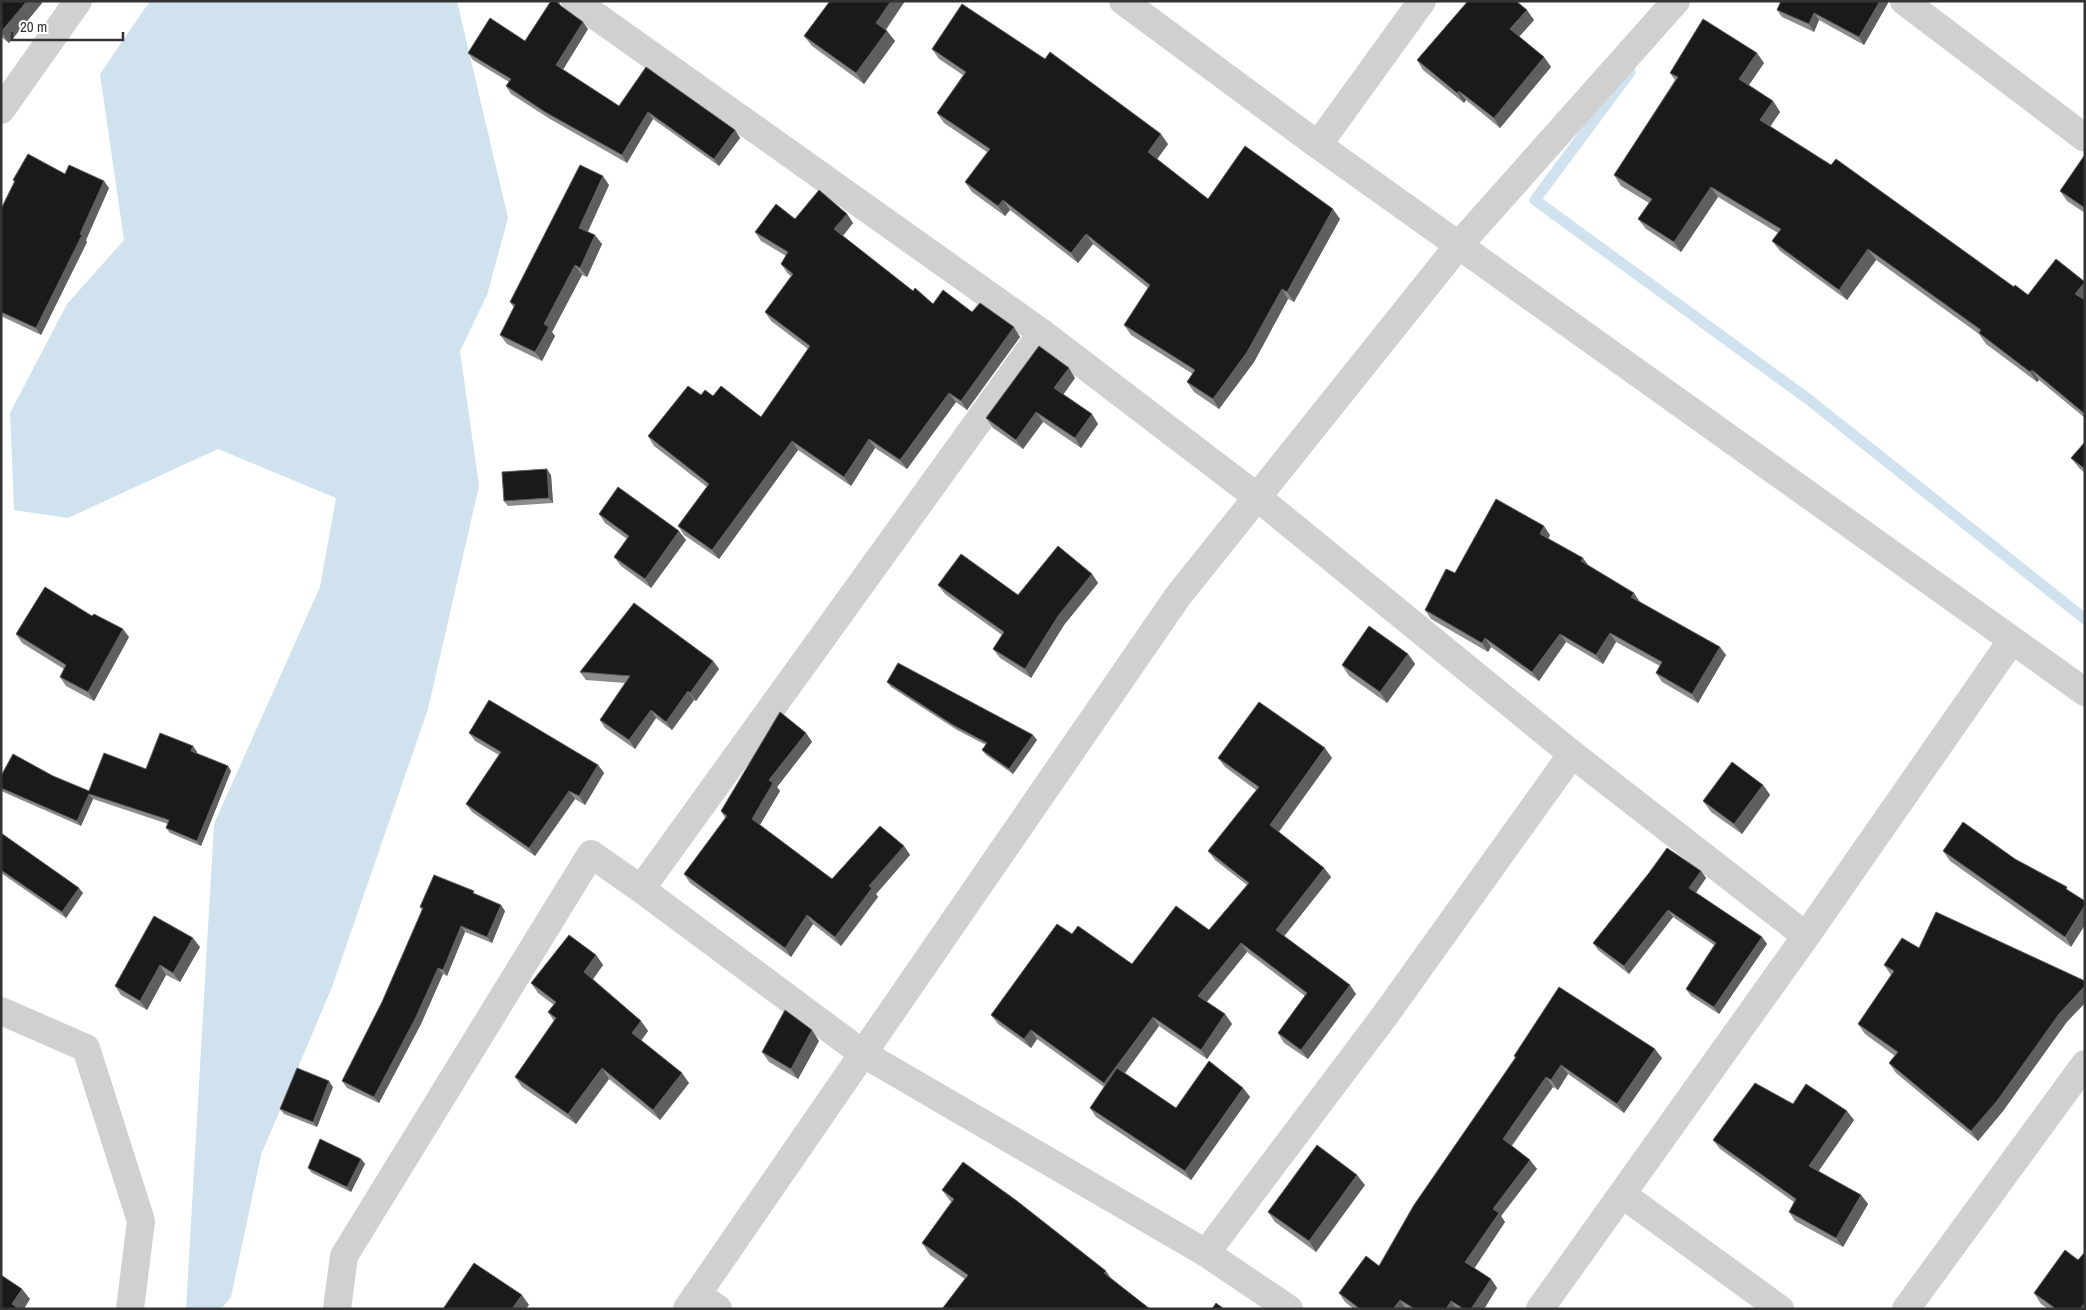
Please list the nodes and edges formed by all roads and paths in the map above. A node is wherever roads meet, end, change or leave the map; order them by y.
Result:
1 (78, 1) edge
2 (575, 1) edge
3 (1123, 1) edge
4 (1422, 1) edge
5 (1676, 1) edge
6 (1904, 1) edge
7 (1, 110) edge
8 (2085, 138) edge
9 (1318, 145) junction
10 (1458, 246) junction
11 (1042, 333) junction
12 (1256, 496) junction
13 (2012, 640) junction
14 (2085, 692) edge
15 (1572, 754) junction
16 (641, 889) junction
17 (1806, 936) junction
18 (1, 1012) edge
19 (862, 1053) junction
20 (2085, 1064) edge
21 (1623, 1195) junction
22 (1206, 1253) junction
23 (701, 1304) edge
24 (130, 1309) edge
25 (337, 1309) edge
26 (1289, 1309) edge
27 (1540, 1309) edge
28 (1780, 1309) edge
29 (1906, 1309) edge

1 - 7 street
2 - 11 street
3 - 9 street
4 - 9 street
5 - 10 street
6 - 8 street
9 - 10 street
10 - 12 street
10 - 13 street
11 - 12 street
11 - 16 street
12 - 15 street
12 - 19 street
13 - 14 street
13 - 17 street
15 - 17 street
15 - 22 street
16 - 19 street
16 - 25 street
17 - 21 street
18 - 24 street
19 - 22 street
19 - 23 street
20 - 29 street
21 - 27 street
21 - 28 street
22 - 26 street

